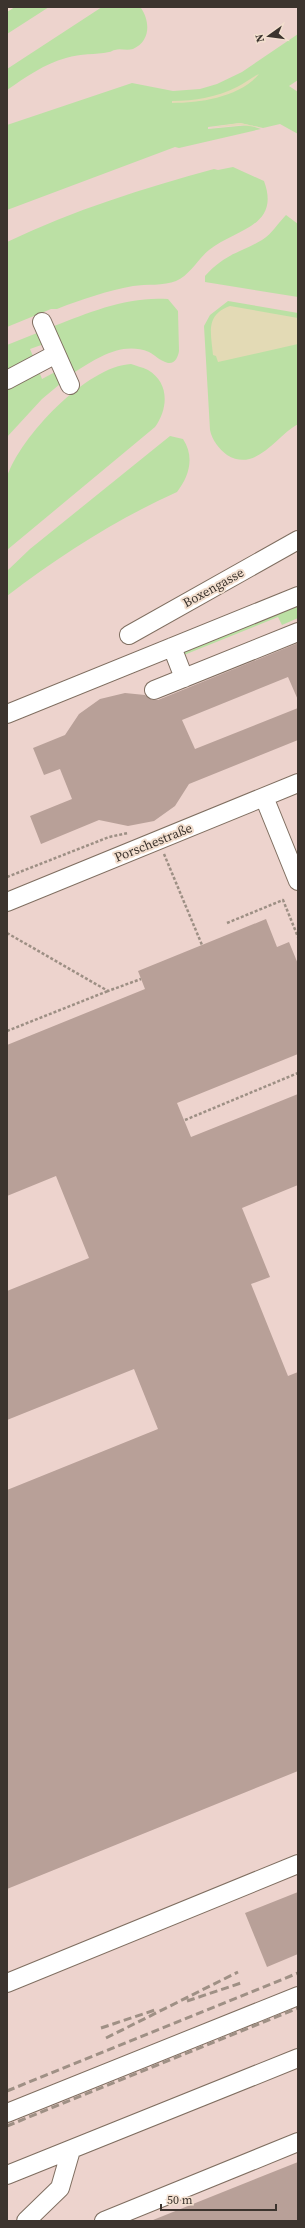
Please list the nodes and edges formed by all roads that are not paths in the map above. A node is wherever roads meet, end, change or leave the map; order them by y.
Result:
1 (42, 322) dead end
2 (56, 354) junction
3 (7, 380) edge
4 (70, 385) dead end
5 (298, 540) edge
6 (298, 596) edge
7 (298, 632) edge
8 (129, 635) dead end
9 (172, 647) junction
10 (184, 678) junction
11 (154, 690) dead end
12 (7, 714) edge
13 (298, 783) edge
14 (264, 797) junction
15 (298, 881) edge
16 (7, 902) edge
17 (298, 1864) edge
18 (7, 1983) edge
19 (298, 1996) edge
20 (298, 2058) edge
21 (7, 2113) edge
22 (298, 2142) edge
23 (71, 2150) junction
24 (7, 2175) edge
25 (26, 2221) edge
26 (104, 2221) edge

1 - 2 lane
2 - 3 lane
2 - 4 lane
5 - 8 lane, Boxengasse
6 - 9 lane
7 - 10 lane
9 - 10 lane
9 - 12 lane
10 - 11 lane
13 - 14 lane, Porschestraße
14 - 15 lane
14 - 16 lane, Porschestraße
17 - 18 lane
19 - 21 lane
20 - 23 lane
22 - 26 lane
23 - 24 lane
23 - 25 lane

